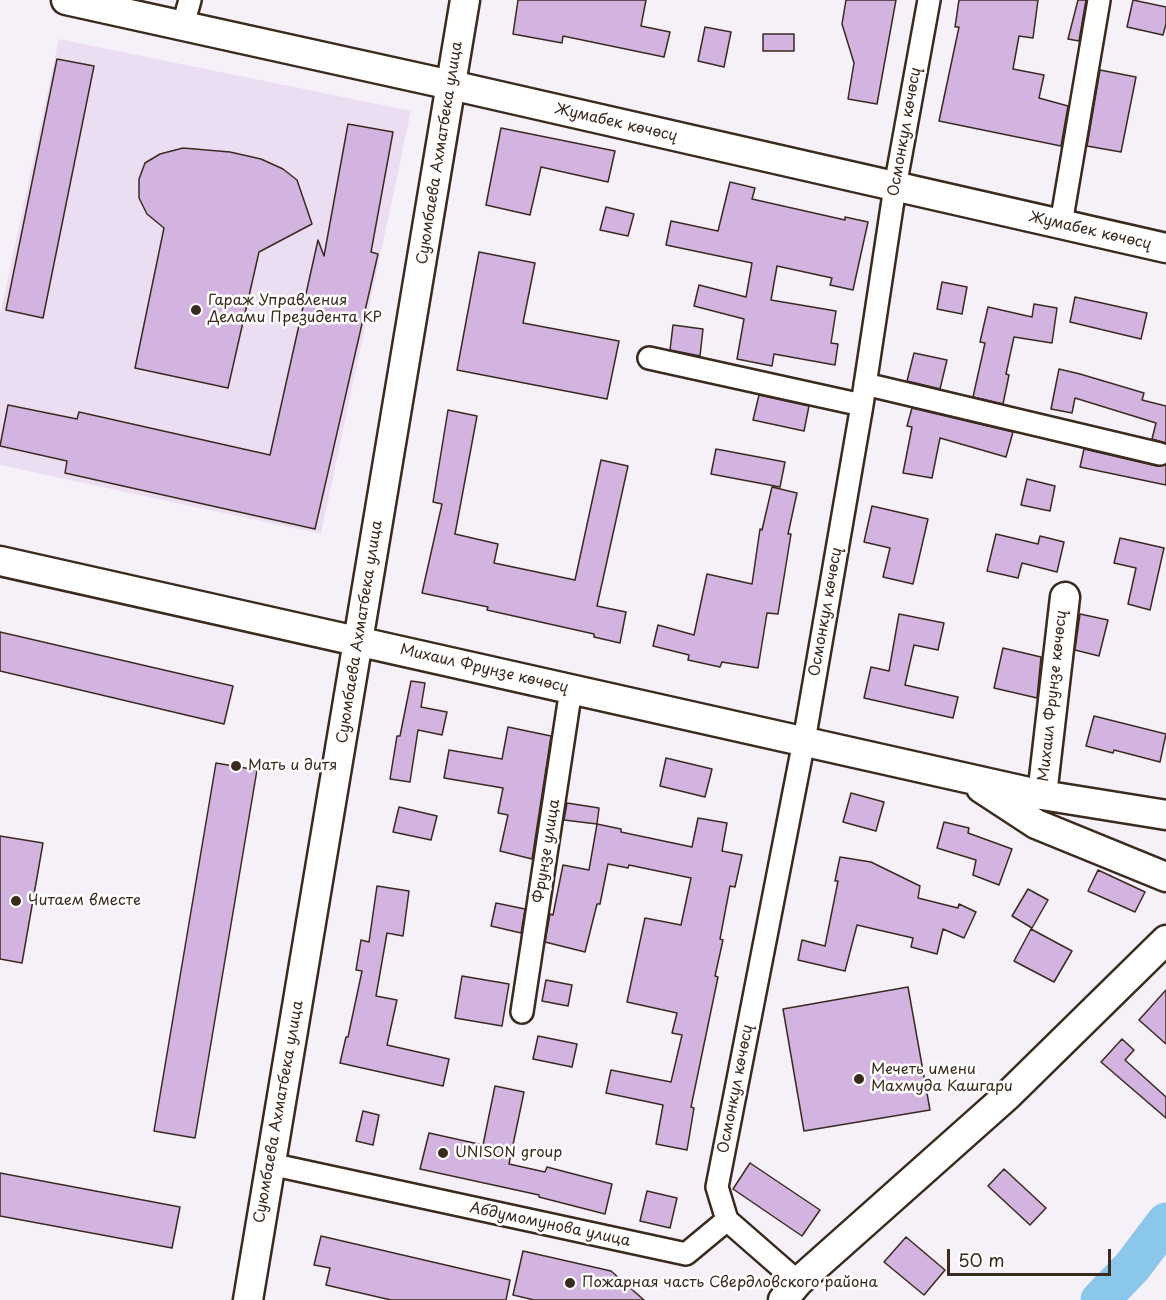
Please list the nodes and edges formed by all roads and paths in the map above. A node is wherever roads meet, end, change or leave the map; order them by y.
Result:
1 (66, 0) edge
2 (465, 0) edge
3 (929, 0) edge
4 (1099, 0) edge
5 (187, 13) edge
6 (451, 85) junction
7 (895, 187) junction
8 (1061, 224) junction
9 (1166, 248) edge
10 (649, 358) dead end
11 (865, 384) junction
12 (862, 405) junction
13 (1160, 454) dead end
14 (0, 561) edge
15 (1065, 597) dead end
16 (358, 641) junction
17 (571, 689) junction
18 (804, 741) junction
19 (967, 778) junction
20 (1042, 795) junction
21 (1166, 815) edge
22 (1166, 877) edge
23 (1166, 939) edge
24 (522, 1012) dead end
25 (270, 1164) junction
26 (727, 1220) junction
27 (790, 1291) edge
28 (248, 1300) edge

1 - 5 street, Жумабек көчөсү
2 - 6 street, Суюмбаева Ахматбека улица
3 - 7 street, Осмонкул көчөсү
4 - 8 street
5 - 6 street, Жумабек көчөсү
6 - 7 street, Жумабек көчөсү
6 - 16 street, Суюмбаева Ахматбека улица
7 - 8 street, Жумабек көчөсү
7 - 11 street, Осмонкул көчөсү
8 - 9 street, Жумабек көчөсү
10 - 12 street
11 - 12 street, Осмонкул көчөсү
11 - 13 street
12 - 18 street, Осмонкул көчөсү
14 - 16 street, Михаил Фрунзе көчөсү
15 - 20 street, Михаил Фрунзе көчөсү
16 - 17 street, Михаил Фрунзе көчөсү
16 - 25 street, Суюмбаева Ахматбека улица
17 - 18 street, Михаил Фрунзе көчөсү
17 - 24 street, Фрунзе улица
18 - 19 street, Михаил Фрунзе көчөсү
18 - 26 street, Осмонкул көчөсү
19 - 20 street, Михаил Фрунзе көчөсү
19 - 22 street, Михаил Фрунзе көчөсү
20 - 21 street, Михаил Фрунзе көчөсү
23 - 27 street
25 - 26 street, Абдумомунова улица
25 - 28 street, Суюмбаева Ахматбека улица
26 - 27 street

